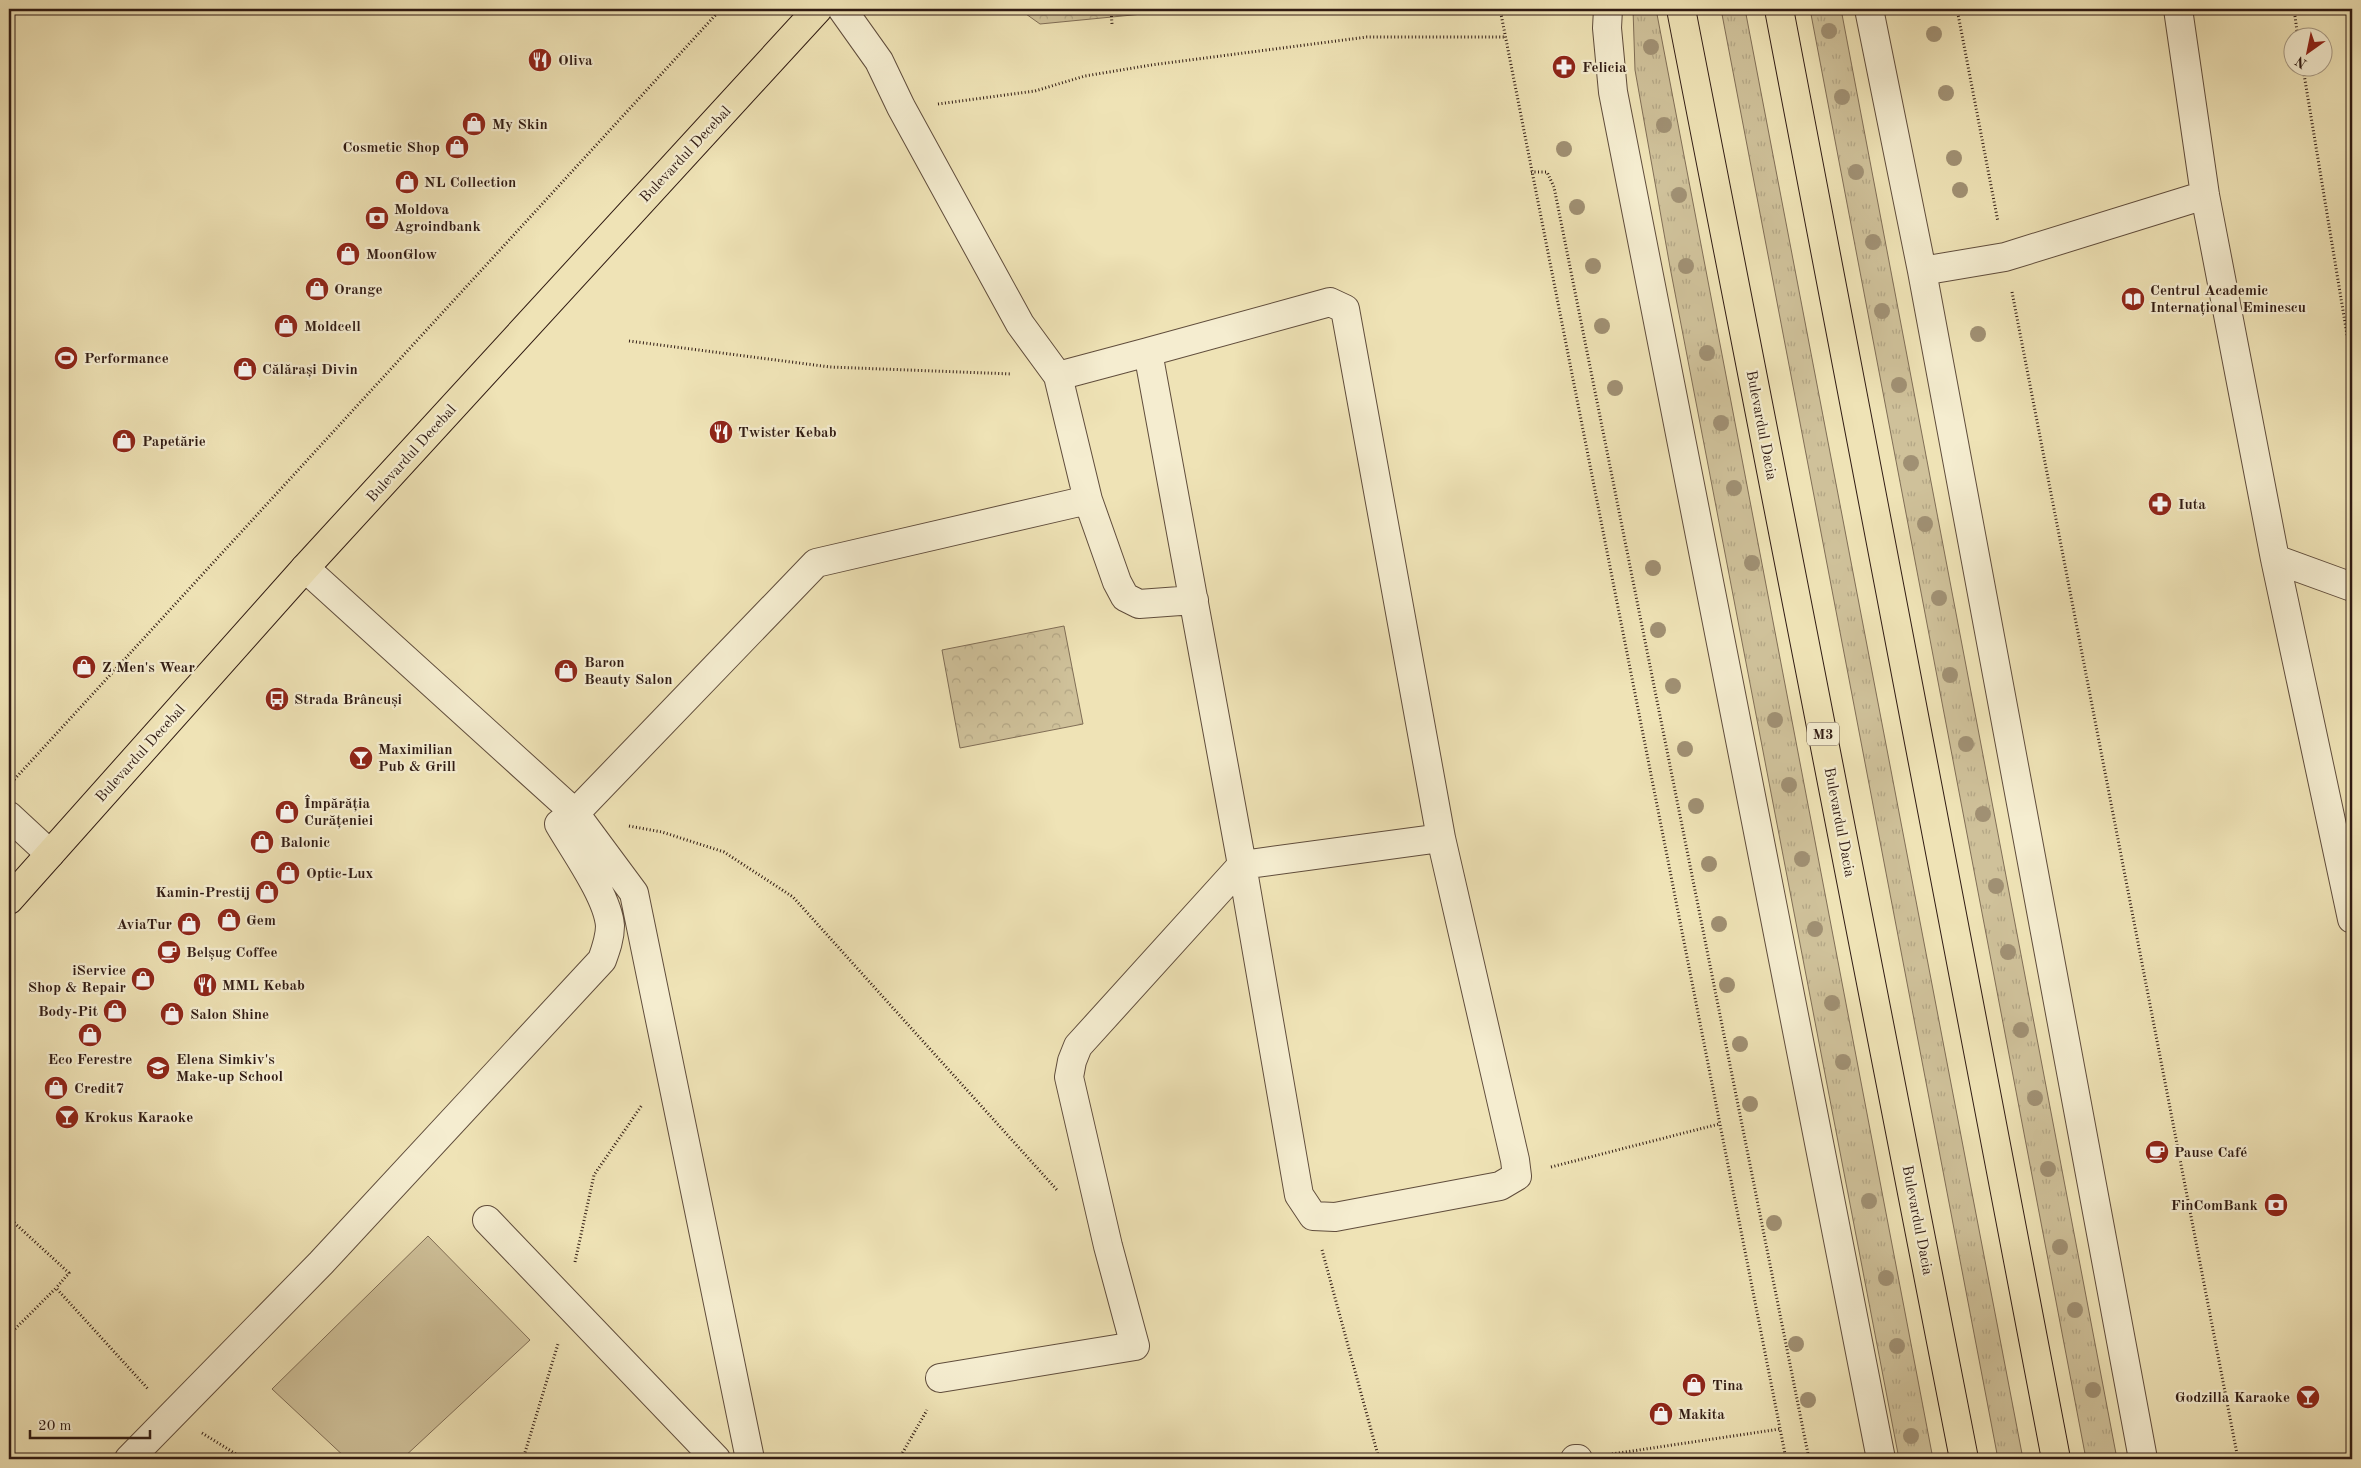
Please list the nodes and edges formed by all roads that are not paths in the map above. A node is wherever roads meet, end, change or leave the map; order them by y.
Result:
1 (818, 9) edge
2 (842, 9) edge
3 (1608, 9) edge
4 (1681, 9) edge
5 (1779, 9) edge
6 (1868, 9) edge
7 (2178, 9) edge
8 (2205, 195) junction
9 (1922, 271) junction
10 (1148, 352) junction
11 (1058, 376) junction
12 (1088, 500) junction
13 (2275, 559) junction
14 (306, 568) junction
15 (2352, 587) edge
16 (1194, 600) junction
17 (577, 810) junction
18 (9, 816) edge
19 (1441, 838) junction
20 (50, 854) junction
21 (1242, 865) junction
22 (9, 900) edge
23 (2352, 920) edge
24 (487, 1220) dead end
25 (940, 1378) road end
26 (129, 1459) edge
27 (716, 1459) edge
28 (750, 1459) edge
29 (1881, 1459) edge
30 (1964, 1459) edge
31 (2056, 1459) edge
32 (2142, 1459) edge

1 - 14 main road, Bulevardul Decebal
2 - 11 street
3 - 29 street
4 - 30 main road, Bulevardul Dacia / M3
5 - 31 main road
6 - 9 street
7 - 8 street
8 - 9 street
8 - 13 street
9 - 32 street
10 - 11 street
10 - 16 street
10 - 19 street
11 - 12 street
12 - 16 street
12 - 17 street
13 - 15 street
13 - 23 street
14 - 17 street
14 - 20 main road, Bulevardul Decebal
16 - 21 street
17 - 26 street
17 - 28 street
18 - 20 street
19 - 21 street
19 - 21 street
20 - 22 main road, Bulevardul Decebal
21 - 25 street
24 - 27 street

